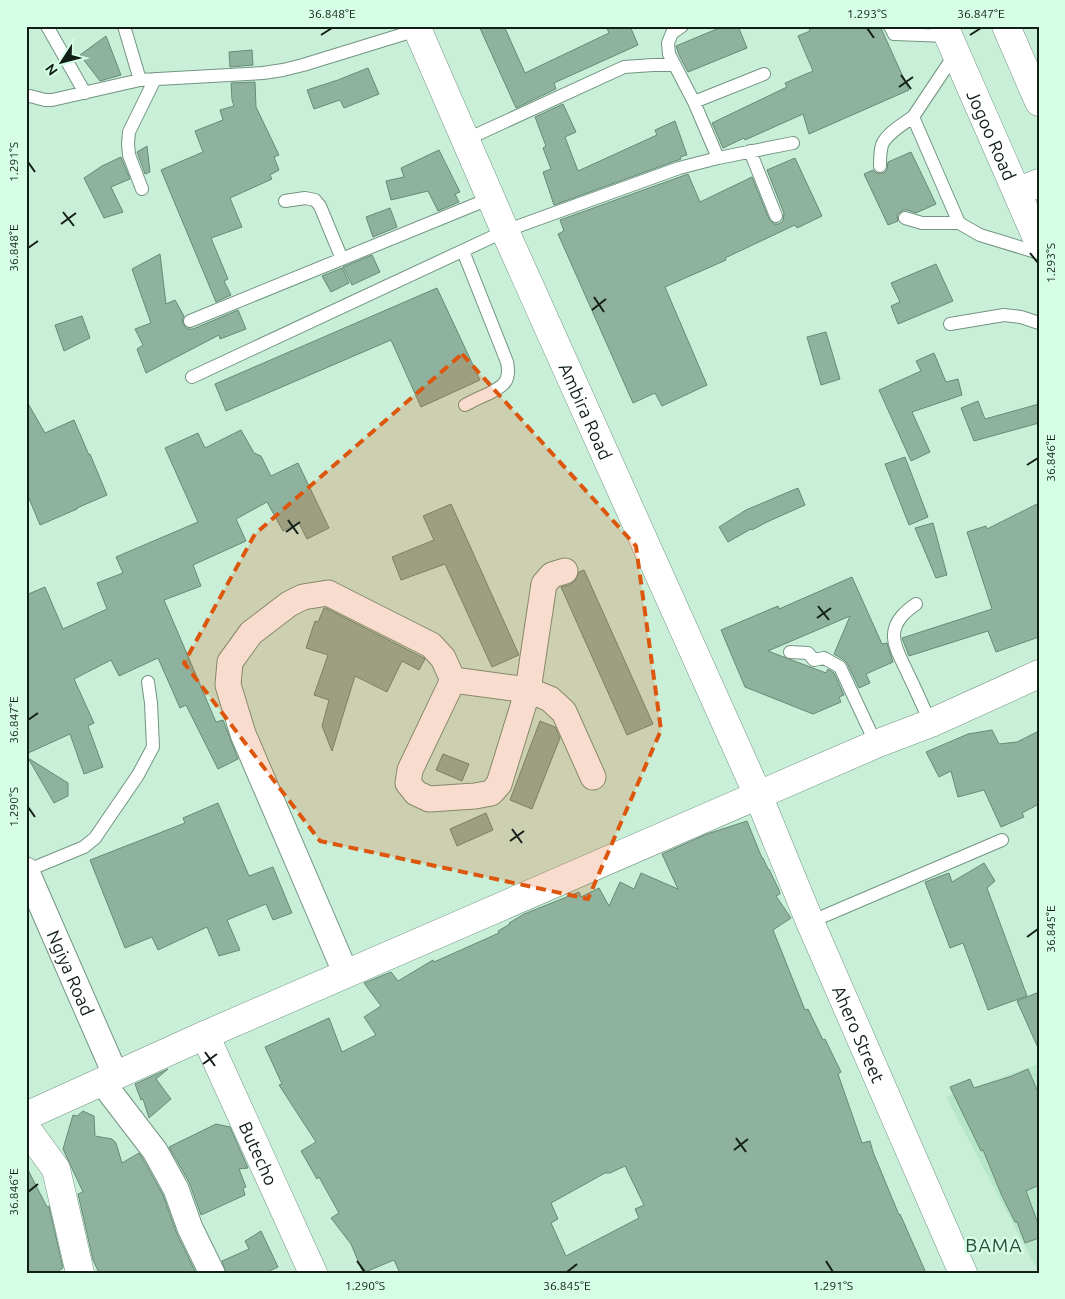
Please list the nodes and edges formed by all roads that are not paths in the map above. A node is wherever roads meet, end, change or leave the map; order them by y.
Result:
1 (48, 26) edge
2 (124, 26) edge
3 (682, 26) edge
4 (890, 26) edge
5 (1006, 26) edge
6 (417, 28) edge
7 (949, 38) edge
8 (675, 65) junction
9 (764, 74) dead end
10 (155, 79) junction
11 (140, 80) junction
12 (85, 93) junction
13 (30, 96) dead end
14 (694, 102) junction
15 (1039, 102) edge
16 (912, 117) junction
17 (466, 140) junction
18 (793, 143) dead end
19 (750, 151) junction
20 (718, 158) junction
21 (880, 166) dead end
22 (1028, 188) edge
23 (142, 189) dead end
24 (491, 198) junction
25 (285, 201) dead end
26 (776, 216) dead end
27 (904, 218) dead end
28 (959, 223) junction
29 (505, 232) junction
30 (1039, 243) edge
31 (463, 251) junction
32 (1039, 253) edge
33 (342, 258) junction
34 (190, 320) dead end
35 (1039, 323) edge
36 (950, 324) dead end
37 (192, 377) dead end
38 (465, 404) dead end
39 (564, 571) dead end
40 (916, 604) dead end
41 (790, 652) dead end
42 (1039, 674) edge
43 (453, 680) junction
44 (148, 682) dead end
45 (528, 690) junction
46 (931, 723) junction
47 (876, 744) junction
48 (593, 777) dead end
49 (758, 796) junction
50 (1002, 840) dead end
51 (26, 871) edge
52 (810, 922) junction
53 (346, 974) junction
54 (205, 1035) junction
55 (109, 1079) junction
56 (26, 1116) edge
57 (26, 1128) edge
58 (80, 1273) edge
59 (212, 1273) edge
60 (314, 1273) edge
61 (963, 1273) edge

1 - 12 lane
2 - 11 lane
3 - 8 lane
4 - 7 lane
5 - 15 street
6 - 10 lane
6 - 17 street, Ambira Road
7 - 16 lane
7 - 22 street, Jogoo Road
8 - 14 lane
8 - 17 lane
9 - 14 lane
10 - 11 lane
10 - 23 lane
11 - 12 lane
12 - 13 lane
14 - 20 lane
16 - 21 lane
16 - 28 lane
17 - 24 street, Ambira Road
18 - 19 lane
19 - 20 lane
19 - 26 lane
20 - 29 lane
22 - 30 street, Jogoo Road
24 - 29 street, Ambira Road
24 - 33 lane
25 - 33 lane
27 - 28 lane
28 - 32 lane
29 - 31 lane
29 - 49 street, Ambira Road
31 - 37 lane
31 - 38 lane
33 - 34 lane
35 - 36 lane
39 - 45 street
40 - 46 lane
41 - 47 lane
42 - 46 street
43 - 45 street
43 - 45 street
43 - 53 street
44 - 51 lane
45 - 48 street
46 - 47 street
47 - 49 street
49 - 52 street, Ahero Street
49 - 53 street
50 - 52 lane
51 - 55 street, Ngiya Road
52 - 61 street, Ahero Street
53 - 54 street
54 - 55 street
54 - 60 street, Butecho
55 - 56 street
55 - 59 street, Ngiya Road
57 - 58 street

